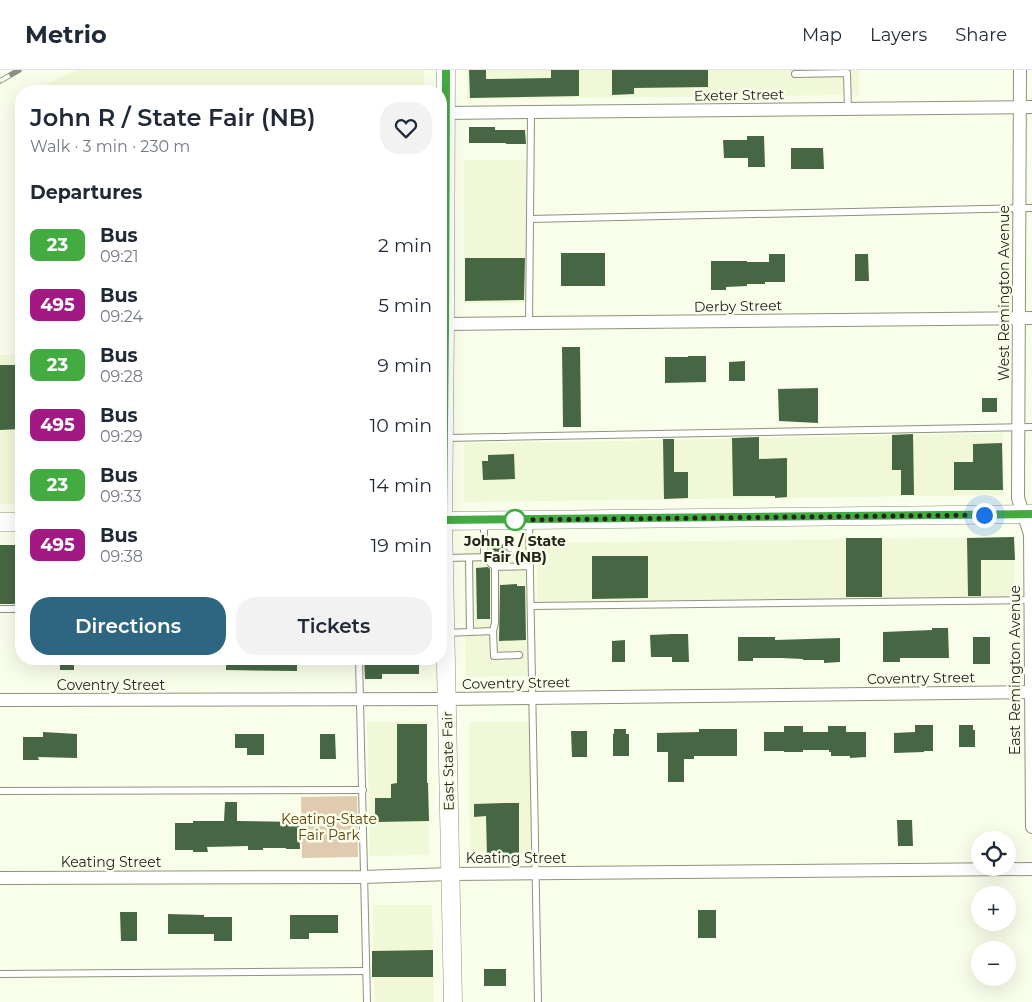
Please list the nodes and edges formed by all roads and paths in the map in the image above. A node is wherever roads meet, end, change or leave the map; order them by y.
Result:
1 (446, 70) edge
2 (1020, 70) edge
3 (795, 74) dead end
4 (446, 85) edge
5 (1026, 107) edge
6 (848, 109) junction
7 (531, 112) junction
8 (447, 113) edge
9 (1026, 209) edge
10 (530, 218) junction
11 (1019, 318) junction
12 (1032, 318) edge
13 (447, 324) edge
14 (529, 324) junction
15 (1018, 427) junction
16 (1032, 427) edge
17 (447, 438) edge
18 (1028, 514) edge
19 (447, 520) edge
20 (484, 520) junction
21 (529, 520) junction
22 (0, 522) edge
23 (15, 522) edge
24 (510, 548) dead end
25 (484, 549) junction
26 (492, 549) dead end
27 (510, 556) dead end
28 (518, 556) junction
29 (484, 557) junction
30 (493, 557) dead end
31 (447, 558) edge
32 (469, 558) junction
33 (527, 566) junction
34 (495, 567) junction
35 (1031, 600) edge
36 (531, 606) junction
37 (0, 609) edge
38 (15, 609) edge
39 (493, 631) junction
40 (470, 632) junction
41 (447, 633) edge
42 (519, 655) dead end
43 (359, 665) edge
44 (445, 665) edge
45 (1031, 692) edge
46 (532, 698) junction
47 (360, 699) junction
48 (446, 699) junction
49 (0, 700) edge
50 (363, 790) junction
51 (0, 791) edge
52 (1032, 827) edge
53 (1032, 870) edge
54 (536, 873) junction
55 (451, 874) junction
56 (363, 877) junction
57 (0, 878) edge
58 (366, 971) junction
59 (0, 974) edge
60 (367, 1002) edge
61 (454, 1002) edge
62 (538, 1002) edge

1 - 4 street, East State Fair
2 - 5 street, West Remington Avenue
3 - 6 lane
5 - 6 street, Exeter Street
5 - 9 street, West Remington Avenue
6 - 7 street, Exeter Street
7 - 8 street, Exeter Street
7 - 10 lane
9 - 10 lane
9 - 11 street, West Remington Avenue
10 - 14 lane
11 - 12 street, Derby Street
11 - 14 street, Derby Street
11 - 15 street, West Remington Avenue
13 - 14 street, Derby Street
15 - 16 lane
15 - 17 lane
15 - 18 street, West Remington Avenue
18 - 21 street
18 - 35 street, East Remington Avenue
19 - 20 street
20 - 21 street
20 - 25 lane
21 - 33 lane
22 - 23 street
24 - 28 lane
25 - 26 lane
25 - 29 lane
27 - 28 lane
28 - 33 lane
29 - 30 lane
29 - 32 lane
29 - 34 lane
31 - 32 lane
32 - 40 lane
33 - 34 lane
33 - 36 lane
34 - 39 lane
35 - 36 lane
35 - 45 street, East Remington Avenue
36 - 46 lane
37 - 38 lane
39 - 40 lane
39 - 42 lane
40 - 41 lane
43 - 47 lane
44 - 48 street, East State Fair
45 - 46 street, Coventry Street
45 - 52 street, East Remington Avenue
46 - 48 street, Coventry Street
46 - 54 lane
47 - 48 street, Coventry Street
47 - 49 street, Coventry Street
47 - 50 lane
48 - 55 street, East State Fair
50 - 51 lane
50 - 56 lane
53 - 54 street, Keating Street
54 - 55 street, Keating Street
54 - 62 lane
55 - 56 street, Keating Street
55 - 61 street, East State Fair
56 - 57 street, Keating Street
56 - 58 lane
58 - 59 lane
58 - 60 lane

